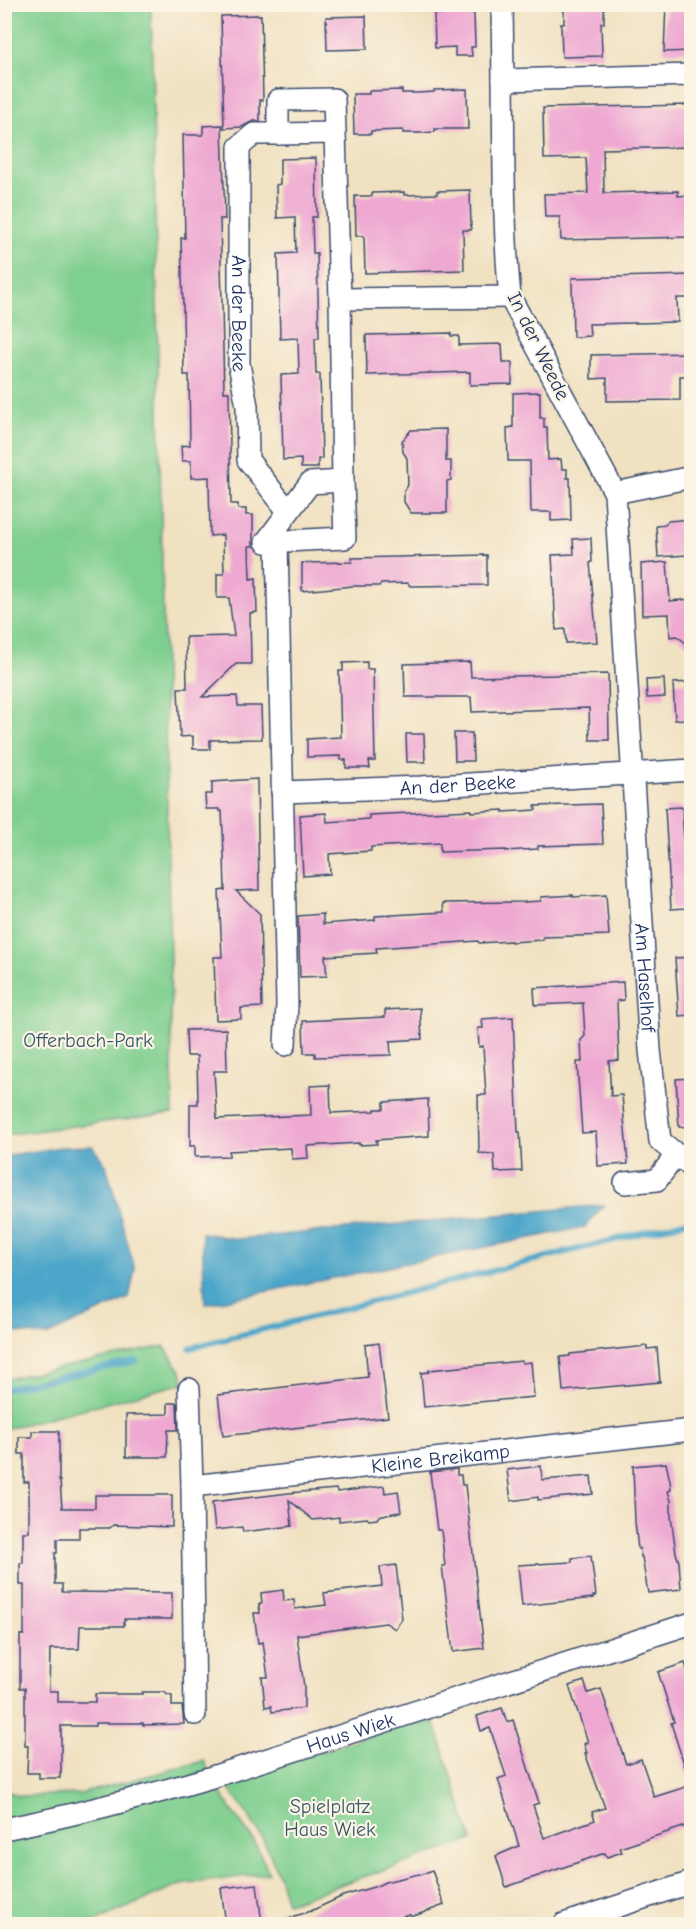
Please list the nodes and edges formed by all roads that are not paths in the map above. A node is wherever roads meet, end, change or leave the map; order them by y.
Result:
1 (502, 4) edge
2 (692, 75) edge
3 (503, 80) junction
4 (334, 133) junction
5 (278, 134) junction
6 (510, 297) junction
7 (340, 299) junction
8 (692, 477) edge
9 (343, 481) junction
10 (615, 493) junction
11 (288, 511) junction
12 (277, 541) junction
13 (692, 770) edge
14 (633, 774) junction
15 (282, 792) junction
16 (285, 1045) dead end
17 (684, 1161) edge
18 (625, 1183) dead end
19 (189, 1389) dead end
20 (692, 1430) edge
21 (192, 1486) junction
22 (692, 1623) edge
23 (195, 1714) dead end
24 (4, 1829) edge
25 (692, 1882) edge
26 (564, 1924) edge

1 - 3 street, In der Weede
2 - 3 street
3 - 6 street, In der Weede
4 - 5 street, An der Beeke
4 - 5 street
4 - 7 street
5 - 11 street, An der Beeke
6 - 7 street
6 - 10 street, In der Weede
7 - 9 street
8 - 10 street
9 - 11 street
9 - 12 street
10 - 14 street, Am Haselhof
11 - 12 street
12 - 15 street
13 - 14 street
14 - 15 street, An der Beeke
14 - 17 street, Am Haselhof
15 - 16 street
17 - 18 street
19 - 21 street
20 - 21 street, Kleine Breikamp
21 - 23 street
22 - 24 street, Haus Wiek
25 - 26 street

